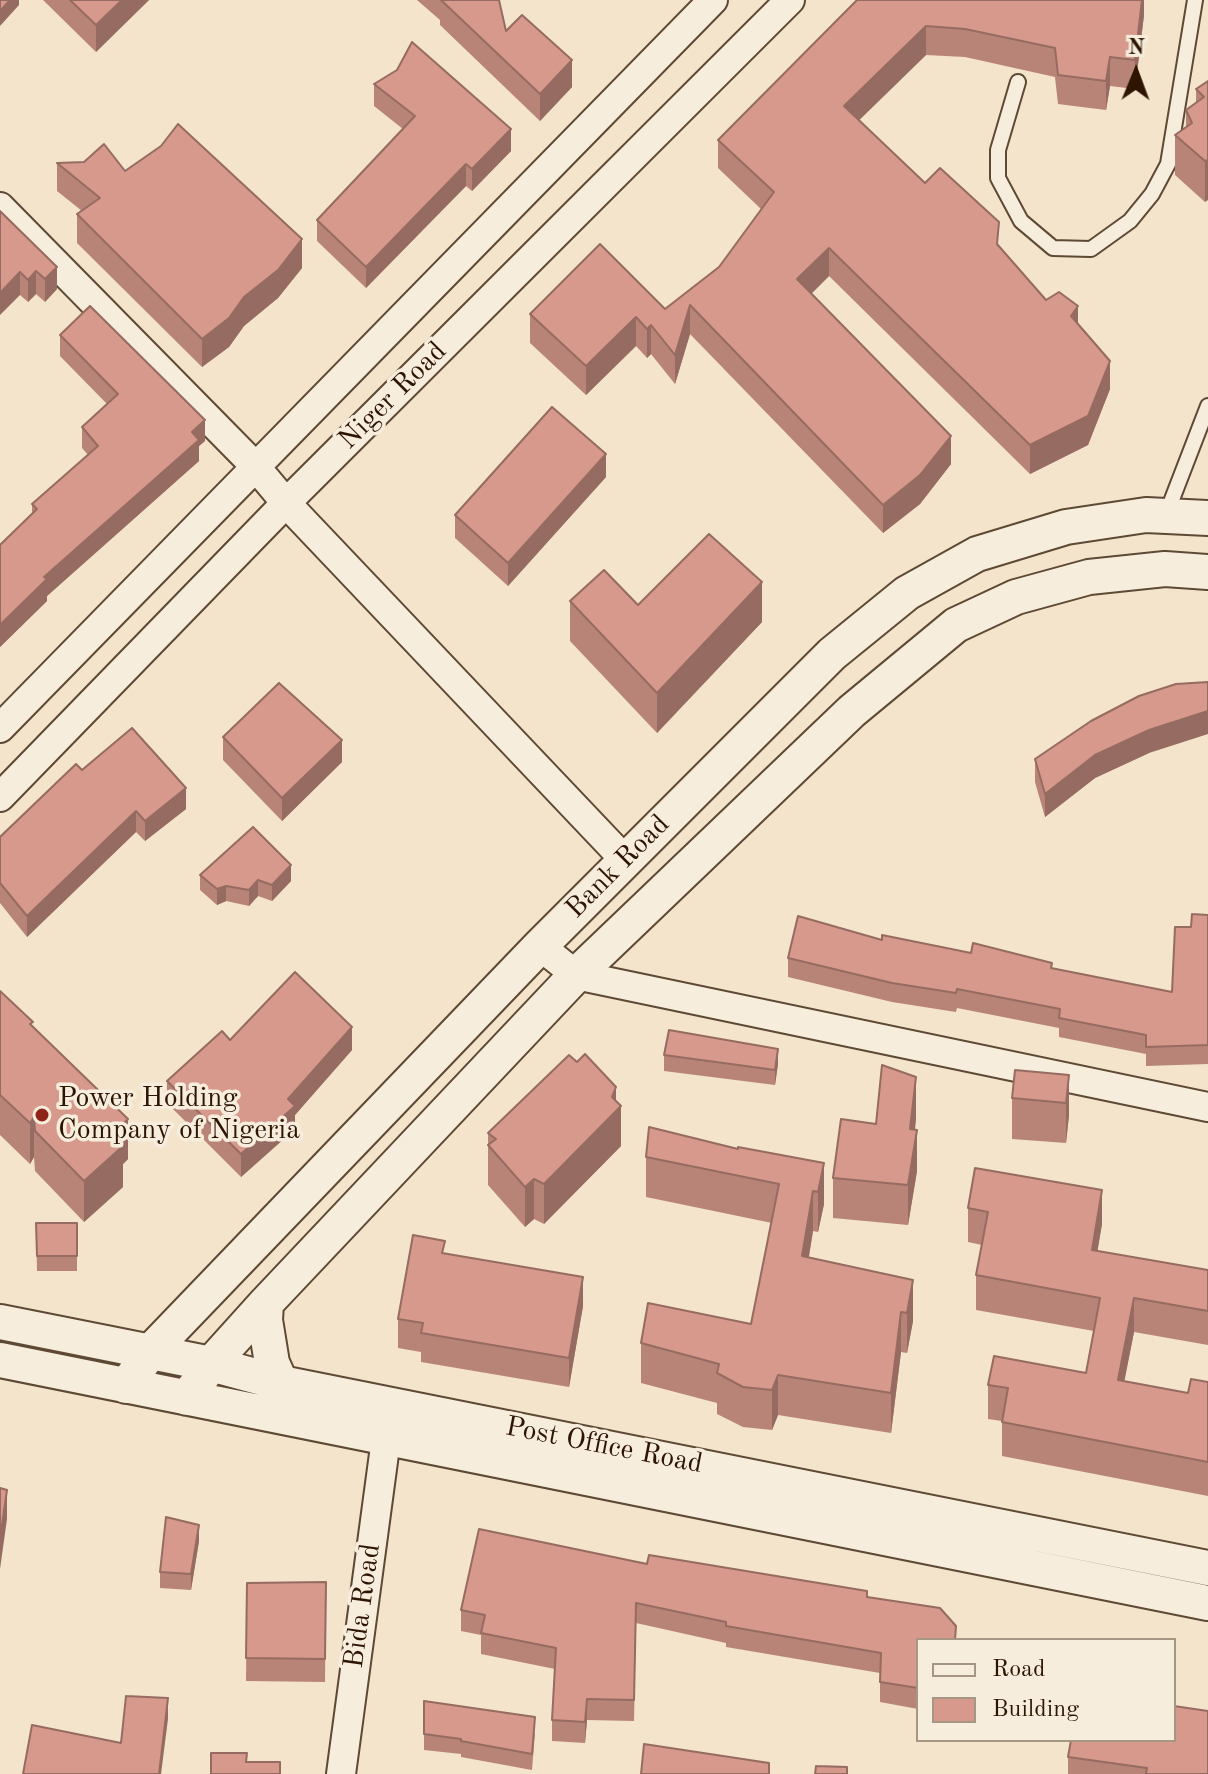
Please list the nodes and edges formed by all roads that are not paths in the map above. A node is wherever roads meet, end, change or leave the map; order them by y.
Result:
1 (713, 0) edge
2 (790, 0) edge
3 (1195, 0) edge
4 (1018, 82) dead end
5 (0, 207) edge
6 (1208, 406) edge
7 (255, 466) junction
8 (286, 503) junction
9 (1166, 515) junction
10 (1208, 518) edge
11 (1208, 572) edge
12 (0, 728) edge
13 (0, 797) edge
14 (625, 860) junction
15 (540, 946) junction
16 (576, 975) junction
17 (1208, 1107) edge
18 (266, 1303) junction
19 (0, 1322) edge
20 (150, 1352) junction
21 (0, 1360) edge
22 (211, 1364) junction
23 (281, 1383) junction
24 (126, 1386) junction
25 (187, 1398) junction
26 (386, 1439) junction
27 (1208, 1568) edge
28 (1208, 1603) edge
29 (341, 1774) edge

1 - 7 street, Niger Road
2 - 8 street, Niger Road
3 - 4 lane
5 - 7 street
6 - 9 lane
7 - 8 street
7 - 12 street, Niger Road
8 - 13 street, Niger Road
8 - 14 street
9 - 10 street, Bank Road
9 - 14 street, Bank Road
11 - 16 street, Bank Road
14 - 15 street, Bank Road
15 - 16 street
15 - 20 street, Bank Road
16 - 17 street
16 - 18 street, Bank Road
18 - 22 street, Bank Road
18 - 23 street
19 - 20 street, Post Office Road
20 - 22 street, Post Office Road
20 - 24 street, Bank Road
21 - 24 street, Post Office Road
22 - 23 street, Post Office Road
22 - 25 street, Bank Road
23 - 27 street, Post Office Road
24 - 25 street, Post Office Road
25 - 26 street, Post Office Road
26 - 28 street, Post Office Road
26 - 29 street, Bida Road

